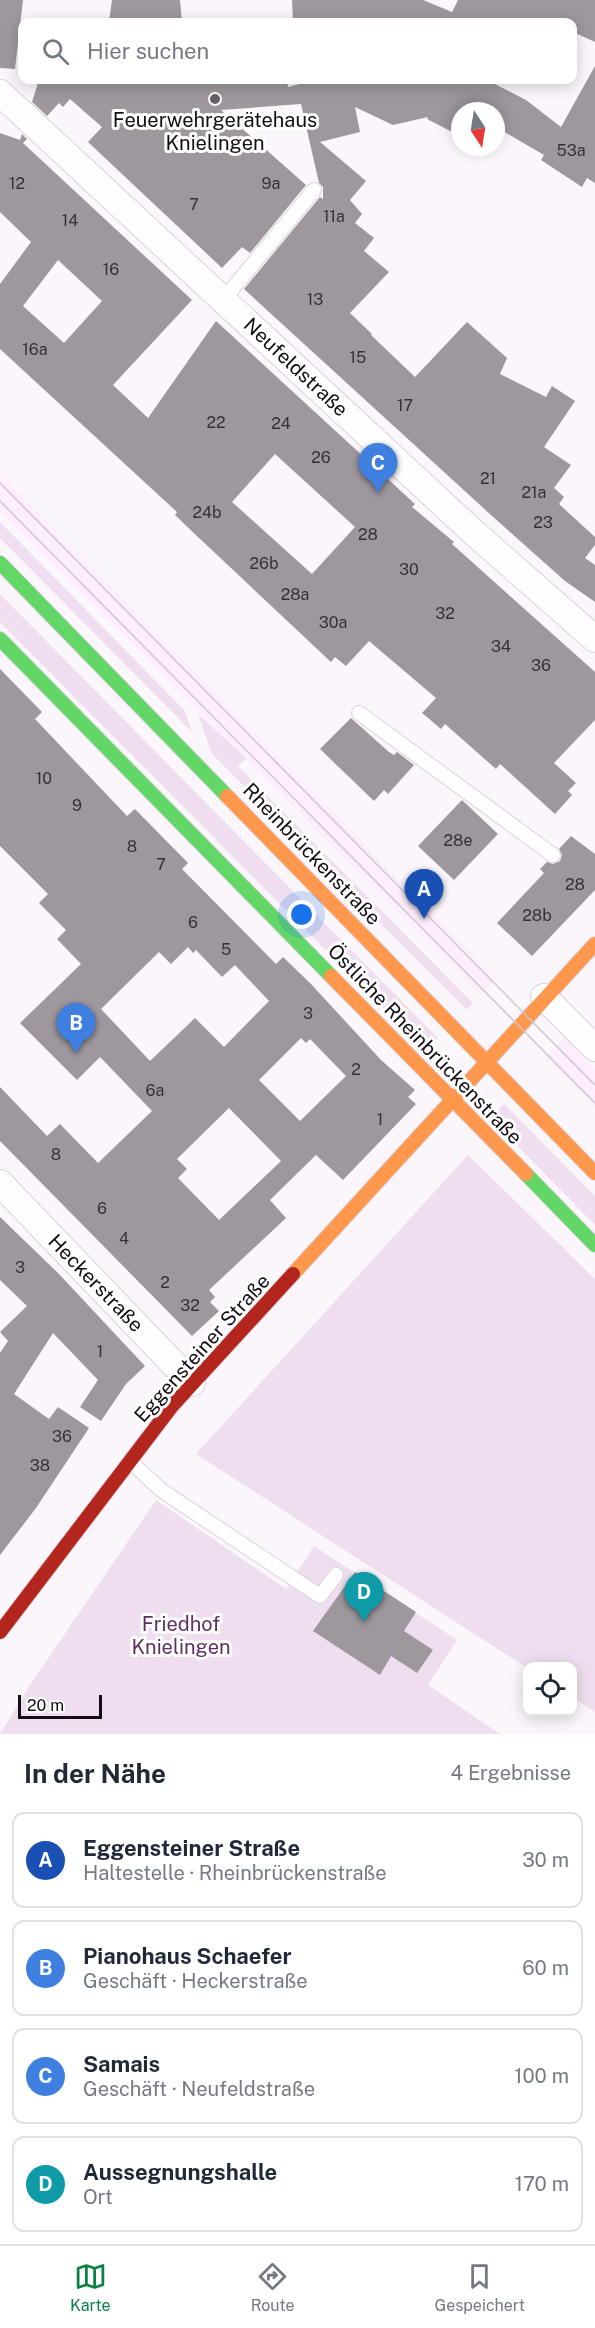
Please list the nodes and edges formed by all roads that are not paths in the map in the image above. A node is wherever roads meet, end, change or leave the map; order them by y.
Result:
1 (0, 93) edge
2 (314, 190) dead end
3 (223, 300) junction
4 (0, 563) edge
5 (0, 639) edge
6 (595, 639) edge
7 (359, 713) dead end
8 (553, 855) dead end
9 (595, 944) edge
10 (544, 997) junction
11 (595, 1048) edge
12 (487, 1061) junction
13 (453, 1098) junction
14 (595, 1173) edge
15 (0, 1183) edge
16 (595, 1245) edge
17 (192, 1383) junction
18 (130, 1461) junction
19 (336, 1575) dead end
20 (0, 1632) edge

1 - 3 street, Neufeldstraße
2 - 3 lane
3 - 6 street, Neufeldstraße
4 - 12 street, Rheinbrückenstraße
5 - 13 street, Östliche Rheinbrückenstraße
7 - 8 lane
9 - 10 street, Eggensteiner Straße
10 - 11 street
10 - 12 street, Eggensteiner Straße
12 - 13 street, Eggensteiner Straße
12 - 14 street, Rheinbrückenstraße
13 - 16 street, Östliche Rheinbrückenstraße
13 - 17 street, Eggensteiner Straße
15 - 17 street, Heckerstraße
17 - 18 street, Eggensteiner Straße
18 - 19 lane
18 - 20 street, Eggensteiner Straße

